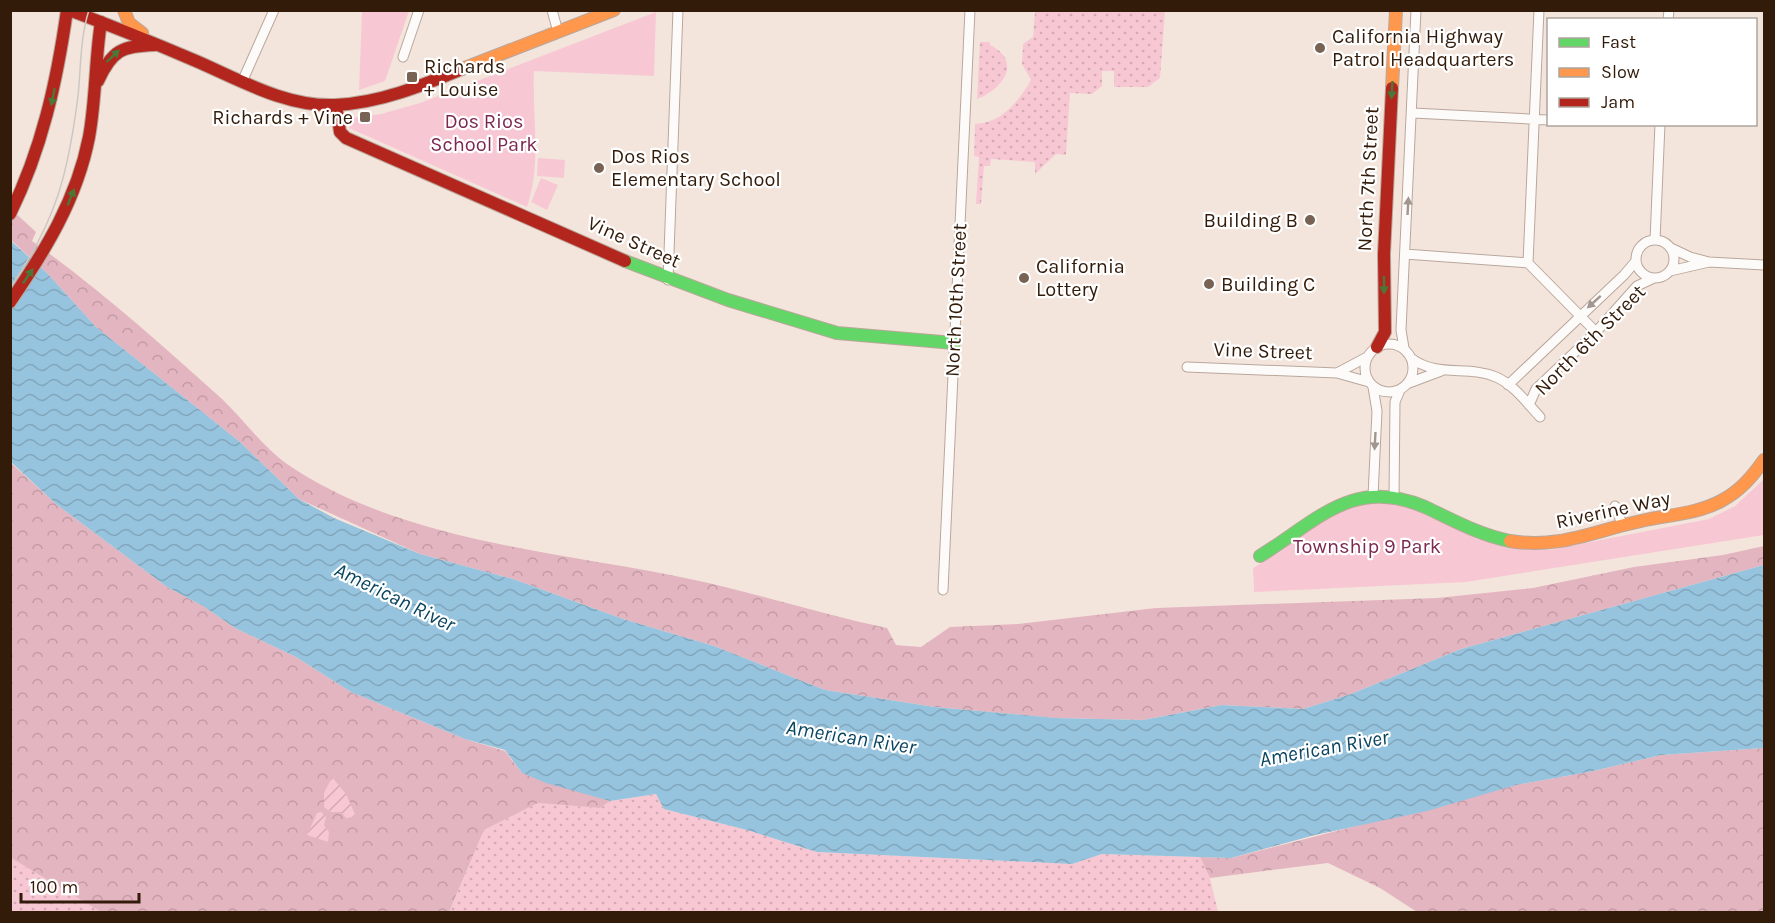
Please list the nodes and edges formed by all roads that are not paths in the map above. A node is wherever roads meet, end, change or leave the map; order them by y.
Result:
1 (68, 10) edge
2 (124, 10) edge
3 (273, 10) edge
4 (419, 10) edge
5 (552, 10) edge
6 (614, 10) edge
7 (678, 10) edge
8 (970, 10) edge
9 (1396, 10) edge
10 (1416, 10) edge
11 (1539, 10) edge
12 (103, 16) edge
13 (558, 32) junction
14 (155, 45) junction
15 (403, 57) dead end
16 (242, 82) junction
17 (91, 96) junction
18 (336, 105) junction
19 (1413, 113) junction
20 (1535, 120) junction
21 (1547, 120) edge
22 (1660, 126) edge
23 (10, 214) edge
24 (1655, 240) junction
25 (1671, 248) junction
26 (1405, 254) junction
27 (1635, 261) junction
28 (1528, 262) junction
29 (1709, 262) junction
30 (1764, 265) edge
31 (1670, 271) junction
32 (1653, 278) junction
33 (668, 280) junction
34 (10, 302) edge
35 (1579, 315) junction
36 (1596, 332) junction
37 (954, 343) junction
38 (1377, 347) junction
39 (1404, 348) junction
40 (1367, 357) junction
41 (1411, 358) junction
42 (1187, 367) dead end
43 (1442, 371) junction
44 (1337, 373) junction
45 (1409, 383) junction
46 (1371, 385) junction
47 (1508, 385) junction
48 (1400, 390) junction
49 (1529, 405) junction
50 (1540, 417) dead end
51 (1764, 460) edge
52 (1373, 496) junction
53 (1394, 498) junction
54 (1615, 506) dead end
55 (1622, 524) junction
56 (1260, 556) dead end
57 (943, 590) dead end

1 - 12 main road
1 -> 23 main road
2 - 14 main road
3 - 16 street
4 - 15 street
5 - 13 street
6 - 13 main road
7 - 33 street
8 - 37 street, North 10th Street
9 -> 38 main road, North 7th Street
10 - 19 street, North 7th Street
11 - 20 street
12 - 14 main road
12 - 17 main road
13 - 18 main road
14 - 16 main road
17 -> 14 main road
16 - 18 main road
34 -> 17 main road
18 - 33 main road, Vine Street
19 - 20 street
26 -> 19 street, North 7th Street
20 - 21 street
20 - 28 street
22 - 24 street
24 - 25 street
24 - 27 street
25 - 29 street
25 - 31 street
26 - 28 street
26 - 39 street, North 7th Street
27 - 32 street
27 -> 35 street, North 6th Street
28 - 35 street
29 - 30 street
29 - 31 street
31 - 32 street
32 - 36 street, North 6th Street
33 - 37 main road, Vine Street
35 - 36 street
35 - 47 street, North 6th Street
36 - 49 street, North 6th Street
37 - 57 street, North 10th Street
38 - 39 street
38 - 40 street
39 - 41 street
40 - 44 street, Vine Street
40 - 46 street
41 - 43 street
41 - 45 street
42 - 44 street, Vine Street
43 - 45 street
43 - 47 street
44 - 46 street, Vine Street
45 - 48 street
46 - 48 street
46 -> 52 street
47 - 49 street
48 - 53 street
49 - 50 street
51 - 55 main road, Riverine Way
52 - 53 main road, Riverine Way
52 - 56 main road, Riverine Way
53 - 55 main road, Riverine Way
54 - 55 street

